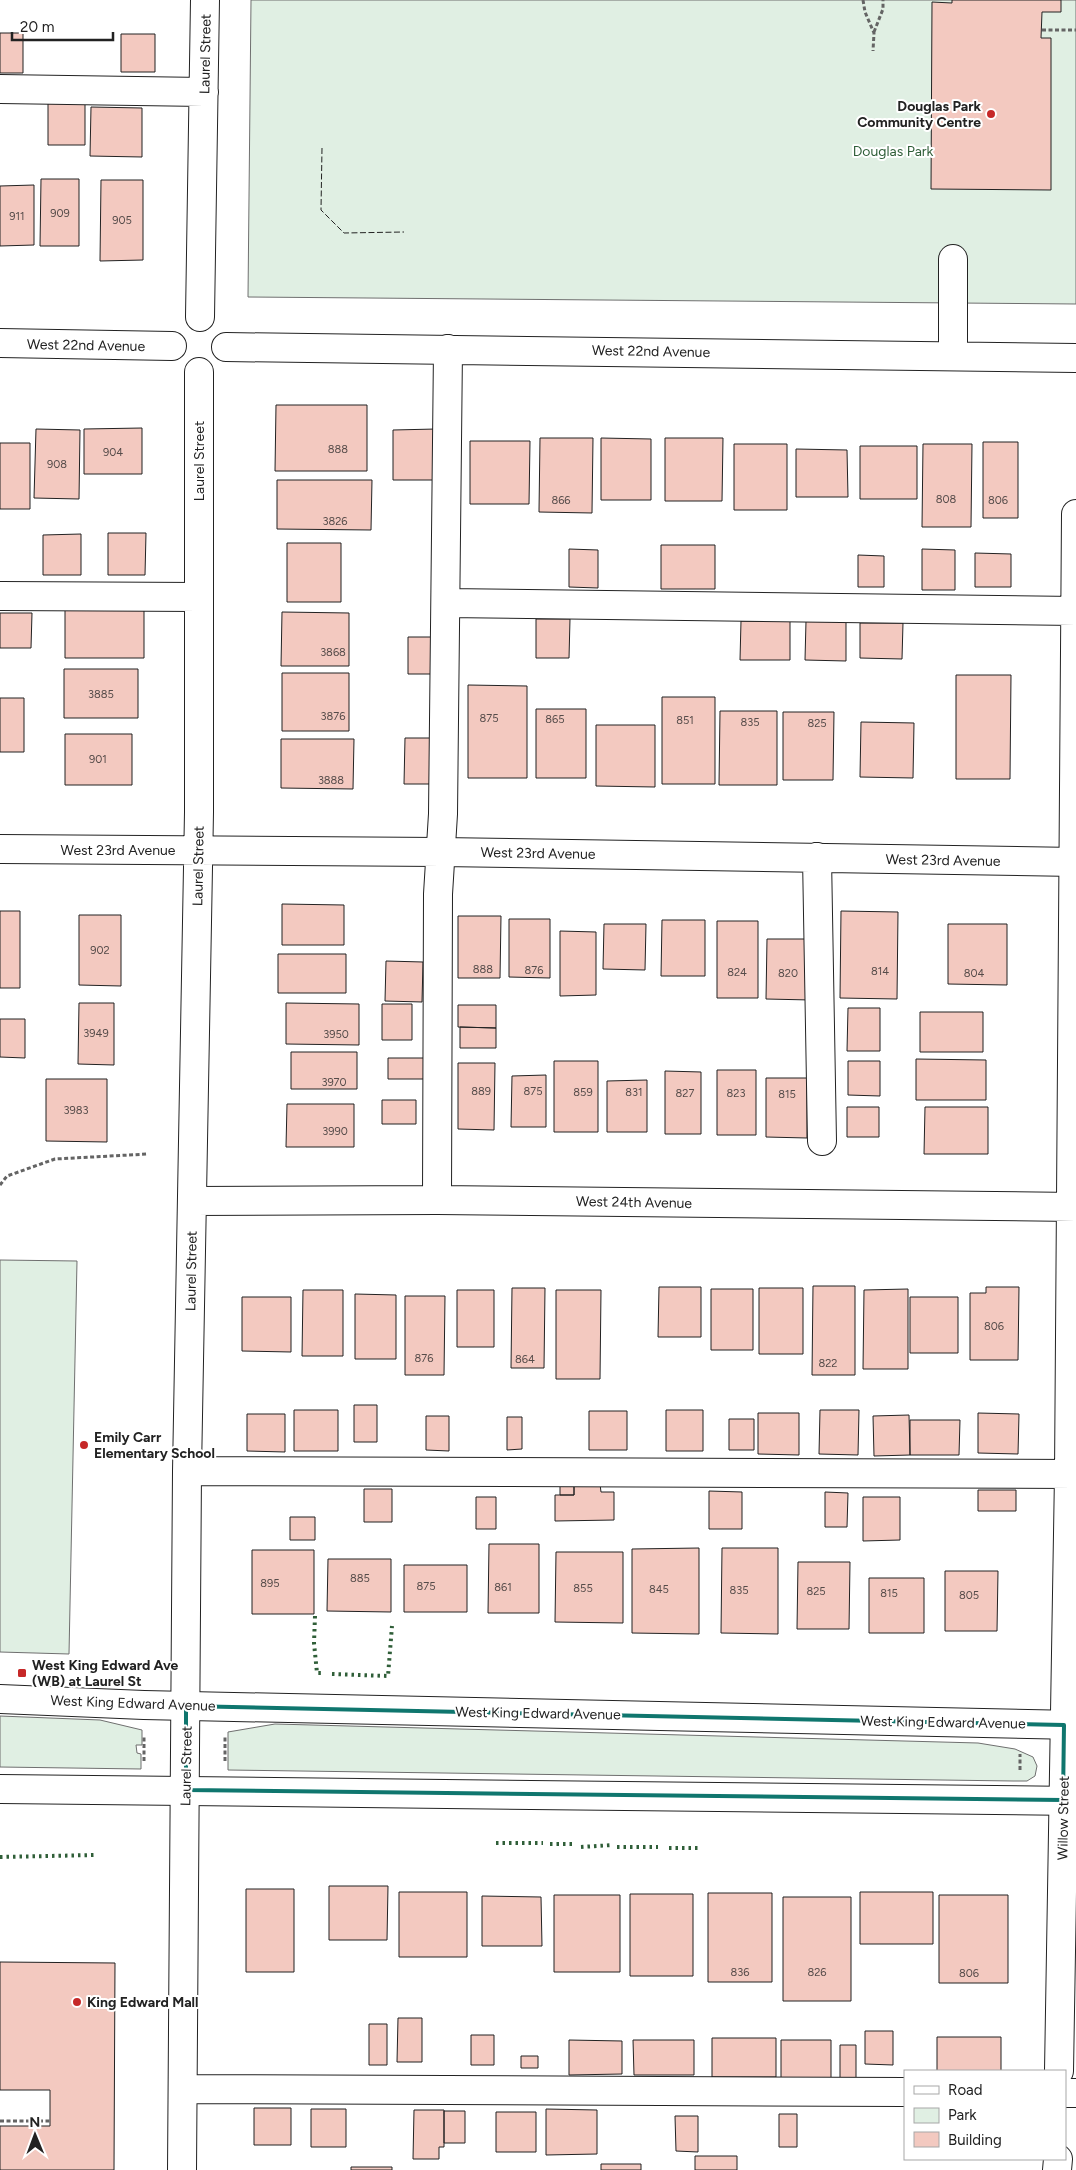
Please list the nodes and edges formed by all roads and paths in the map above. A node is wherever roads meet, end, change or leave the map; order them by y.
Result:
1 (205, 0) edge
2 (863, 0) edge
3 (883, 0) edge
4 (1042, 30) dead end
5 (1076, 30) edge
6 (874, 33) junction
7 (873, 51) dead end
8 (0, 89) edge
9 (204, 92) junction
10 (953, 259) dead end
11 (200, 317) junction
12 (0, 343) edge
13 (172, 346) junction
14 (226, 347) junction
15 (448, 349) junction
16 (954, 355) junction
17 (1076, 358) edge
18 (199, 372) junction
19 (1076, 514) edge
20 (0, 596) edge
21 (199, 598) junction
22 (446, 603) junction
23 (1076, 611) edge
24 (0, 849) edge
25 (198, 850) junction
26 (441, 852) junction
27 (817, 857) junction
28 (1075, 862) edge
29 (822, 1141) dead end
30 (148, 1154) dead end
31 (0, 1185) edge
32 (437, 1200) junction
33 (192, 1201) junction
34 (1073, 1207) edge
35 (187, 1471) junction
36 (1072, 1474) edge
37 (0, 1699) edge
38 (186, 1706) junction
39 (1070, 1725) edge
40 (144, 1729) dead end
41 (225, 1734) dead end
42 (1020, 1751) dead end
43 (144, 1768) dead end
44 (225, 1770) dead end
45 (1020, 1773) dead end
46 (0, 1789) edge
47 (186, 1790) junction
48 (1069, 1800) edge
49 (1059, 2070) edge
50 (183, 2089) junction
51 (904, 2092) edge
52 (50, 2121) dead end
53 (0, 2122) edge
54 (182, 2170) edge

1 - 9 street, Laurel Street
2 - 6 path
3 - 6 path
4 - 5 path
6 - 7 path
8 - 9 street
9 - 11 street, Laurel Street
10 - 16 street
11 - 13 street
11 - 14 street
12 - 13 street, West 22nd Avenue
13 - 18 street
14 - 15 street, West 22nd Avenue
14 - 18 street
15 - 16 street, West 22nd Avenue
15 - 22 street
16 - 17 street, West 22nd Avenue
18 - 21 street, Laurel Street
19 - 23 street, Willow Street
20 - 21 street
21 - 25 street, Laurel Street
22 - 23 street
22 - 26 street
23 - 28 street, Willow Street
24 - 25 street, West 23rd Avenue
25 - 26 street, West 23rd Avenue
25 - 33 street, Laurel Street
26 - 27 street, West 23rd Avenue
26 - 32 street
27 - 28 street, West 23rd Avenue
27 - 29 street
28 - 34 street, Willow Street
30 - 31 path
32 - 33 street, West 24th Avenue
32 - 34 street, West 24th Avenue
33 - 35 street, Laurel Street
34 - 36 street, Willow Street
35 - 36 street
35 - 38 street, Laurel Street
36 - 39 street, Willow Street
37 - 38 street, West King Edward Avenue
38 - 39 street, West King Edward Avenue
38 - 47 street, Laurel Street
39 - 48 street, Willow Street
40 - 43 path
41 - 44 path
42 - 45 path
46 - 47 street
47 - 48 street
47 - 50 street, Laurel Street
48 - 49 street, Willow Street
50 - 51 street
50 - 54 street, Laurel Street
52 - 53 path

